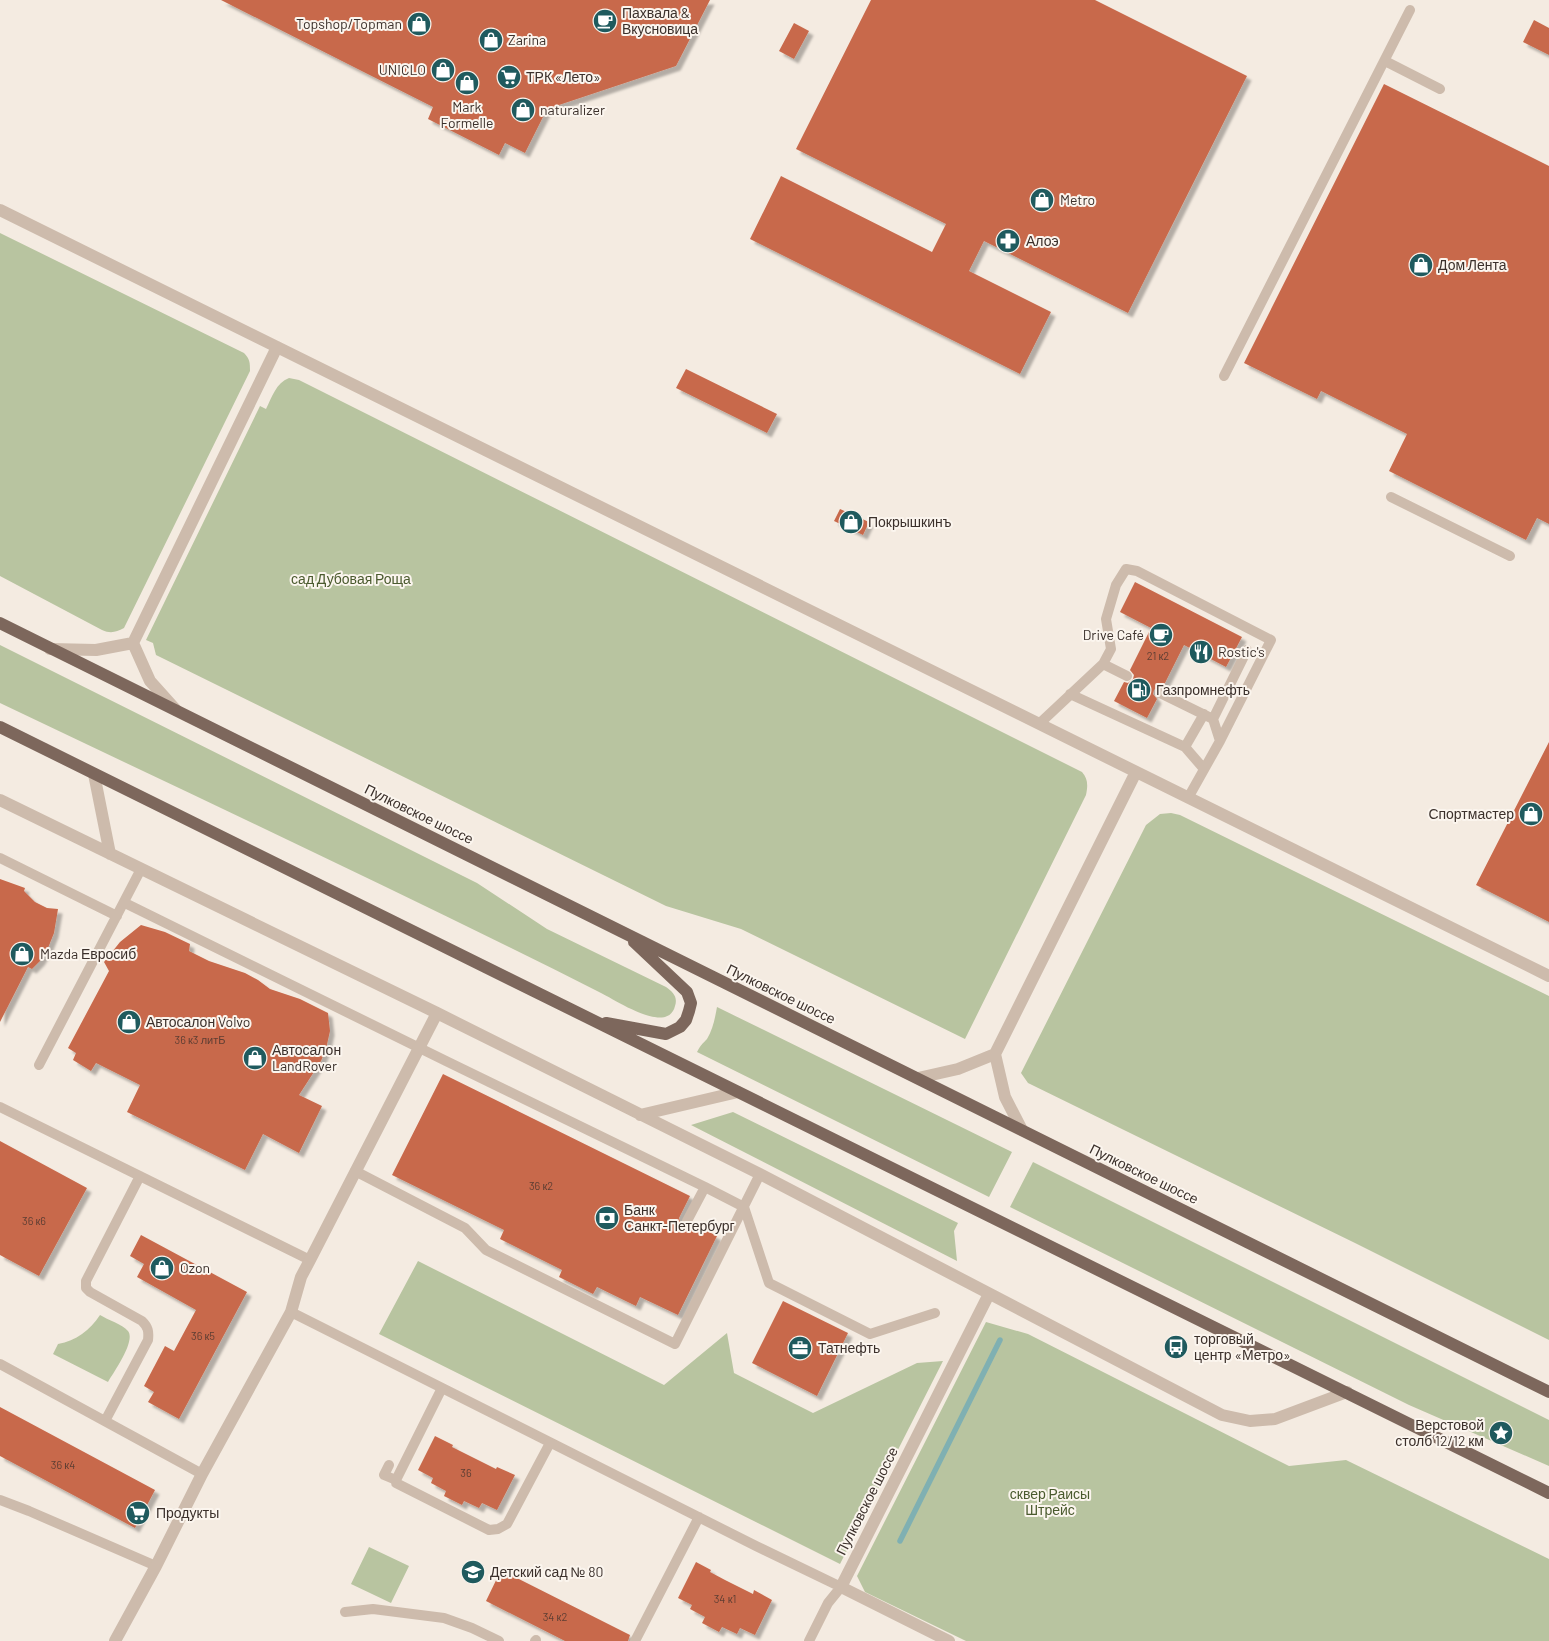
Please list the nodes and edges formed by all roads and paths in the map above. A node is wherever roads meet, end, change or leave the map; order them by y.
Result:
1 (1410, 10) dead end
2 (1385, 61) junction
3 (1440, 89) dead end
4 (0, 210) edge
5 (277, 347) junction
6 (1224, 376) dead end
7 (1391, 497) dead end
8 (1510, 556) dead end
9 (0, 624) edge
10 (133, 643) junction
11 (50, 648) junction
12 (1247, 650) dead end
13 (1102, 664) junction
14 (1127, 676) dead end
15 (1160, 693) dead end
16 (1070, 694) junction
17 (176, 710) junction
18 (1208, 717) junction
19 (1040, 724) junction
20 (0, 727) edge
21 (1220, 741) junction
22 (1185, 748) junction
23 (1204, 769) junction
24 (1136, 772) junction
25 (94, 774) junction
26 (1188, 798) junction
27 (0, 800) edge
28 (110, 854) junction
29 (0, 858) edge
30 (141, 869) junction
31 (124, 902) junction
32 (117, 916) junction
33 (625, 933) junction
34 (1549, 976) edge
35 (437, 1013) junction
36 (596, 1022) junction
37 (419, 1048) junction
38 (995, 1054) junction
39 (39, 1065) dead end
40 (918, 1078) junction
41 (738, 1092) junction
42 (0, 1107) edge
43 (640, 1115) junction
44 (1022, 1130) junction
45 (355, 1171) junction
46 (760, 1174) junction
47 (140, 1176) junction
48 (705, 1187) junction
49 (744, 1207) junction
50 (687, 1222) dead end
51 (310, 1260) junction
52 (989, 1294) junction
53 (291, 1312) junction
54 (935, 1312) dead end
55 (0, 1364) edge
56 (442, 1388) junction
57 (1347, 1392) junction
58 (1549, 1392) edge
59 (105, 1421) junction
60 (550, 1442) junction
61 (389, 1465) dead end
62 (202, 1474) junction
63 (396, 1480) junction
64 (1549, 1493) edge
65 (0, 1500) edge
66 (698, 1517) junction
67 (156, 1566) junction
68 (841, 1587) junction
69 (345, 1612) dead end
70 (115, 1641) edge
71 (499, 1641) edge
72 (635, 1641) edge
73 (810, 1641) edge
74 (950, 1641) edge

1 - 2 lane
2 - 3 lane
2 - 6 lane
4 - 5 street
5 - 10 street
5 - 19 street
7 - 8 lane
9 - 11 main road, Пулковское шоссе
10 - 11 street
10 - 17 street
11 - 17 main road, Пулковское шоссе
12 - 18 lane
13 - 14 lane
13 - 16 lane
13 - 21 lane
15 - 18 lane
16 - 19 lane
16 - 22 lane
17 - 33 main road, Пулковское шоссе
18 - 21 lane
18 - 22 lane
19 - 24 street
20 - 25 main road
21 - 23 lane
22 - 23 lane
23 - 26 lane
24 - 26 street
24 - 38 street
25 - 28 street
25 - 36 main road
26 - 34 street
27 - 28 street
28 - 30 street
29 - 32 lane
30 - 31 lane
30 - 35 street
31 - 32 lane
31 - 37 lane
32 - 39 lane
33 - 36 main road
33 - 40 main road, Пулковское шоссе
35 - 37 street
35 - 43 street
36 - 41 main road
37 - 45 street
37 - 48 lane
38 - 40 street
38 - 44 street
40 - 44 main road, Пулковское шоссе
41 - 43 street
41 - 57 main road
42 - 47 lane
43 - 46 street
44 - 58 main road, Пулковское шоссе
45 - 49 lane
45 - 51 street
46 - 49 lane
46 - 52 street
47 - 51 lane
47 - 59 lane
48 - 49 lane
48 - 50 lane
49 - 54 lane
51 - 53 street
52 - 57 street
52 - 68 street, Пулковское шоссе
53 - 56 lane
53 - 62 street
55 - 59 lane
56 - 60 lane
56 - 63 lane
57 - 64 main road
59 - 62 lane
60 - 63 lane
60 - 66 lane
61 - 63 lane
62 - 67 street
65 - 67 lane
66 - 68 lane
66 - 72 lane
67 - 70 street
68 - 73 lane
68 - 74 street
69 - 71 lane

